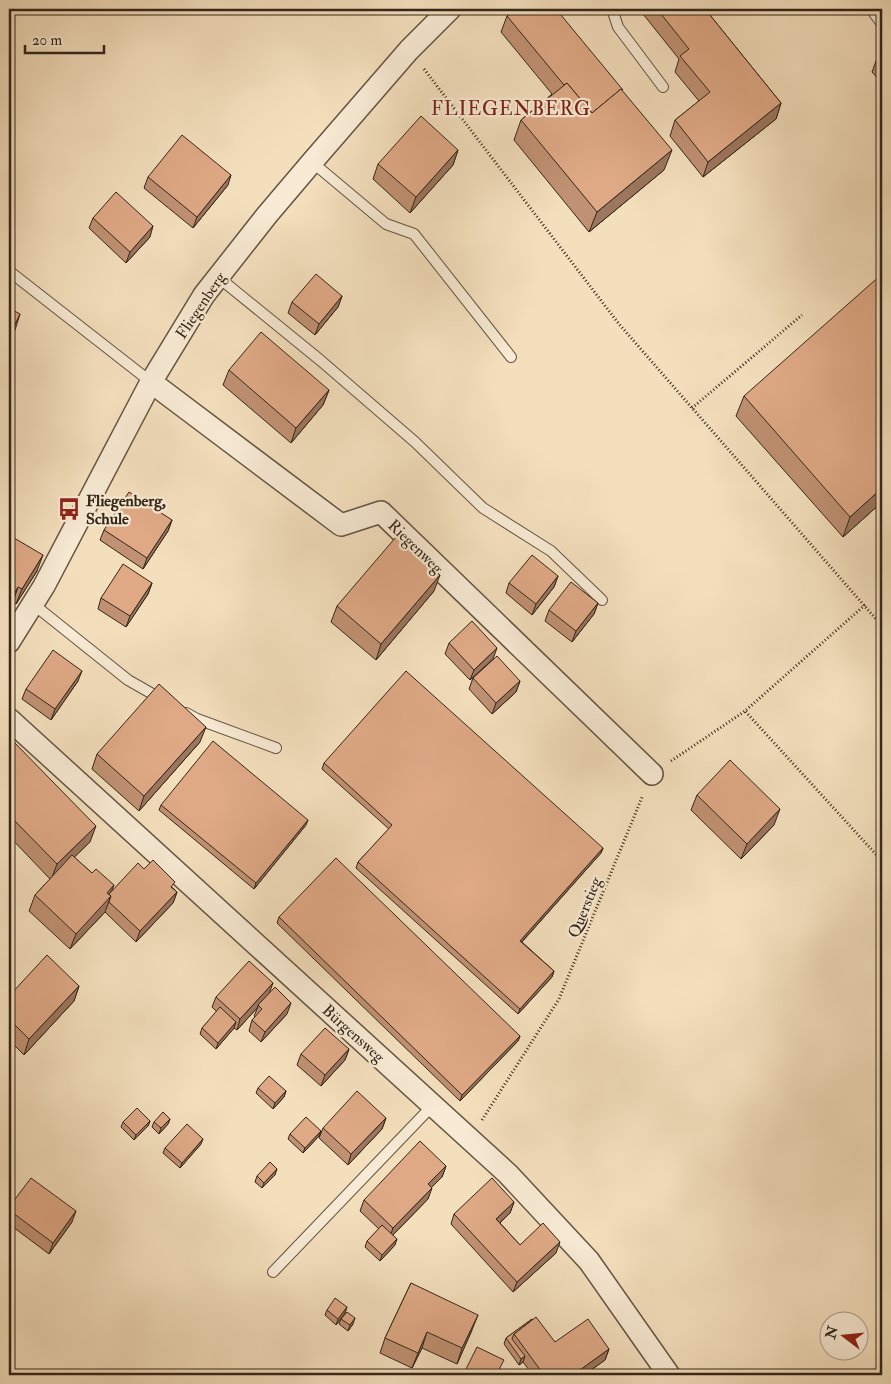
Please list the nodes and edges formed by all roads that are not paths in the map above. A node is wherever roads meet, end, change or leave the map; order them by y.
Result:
1 (450, 9) edge
2 (612, 9) edge
3 (871, 9) edge
4 (882, 24) edge
5 (663, 87) dead end
6 (312, 162) junction
7 (9, 271) edge
8 (218, 277) junction
9 (512, 357) dead end
10 (151, 382) junction
11 (602, 600) dead end
12 (33, 604) junction
13 (9, 642) edge
14 (9, 718) edge
15 (276, 748) dead end
16 (652, 774) road end
17 (433, 1105) junction
18 (272, 1272) dead end
19 (669, 1375) edge

1 - 6 street, Fliegenberg
2 - 5 lane
3 - 4 lane
6 - 8 street, Fliegenberg
6 - 9 lane
7 - 10 lane
8 - 10 street, Fliegenberg
8 - 11 lane
10 - 12 street, Fliegenberg
10 - 16 street, Riegenweg
12 - 13 street, Fliegenberg
12 - 15 lane
14 - 17 street, Bürgensweg
17 - 18 lane
17 - 19 street, Bürgensweg

